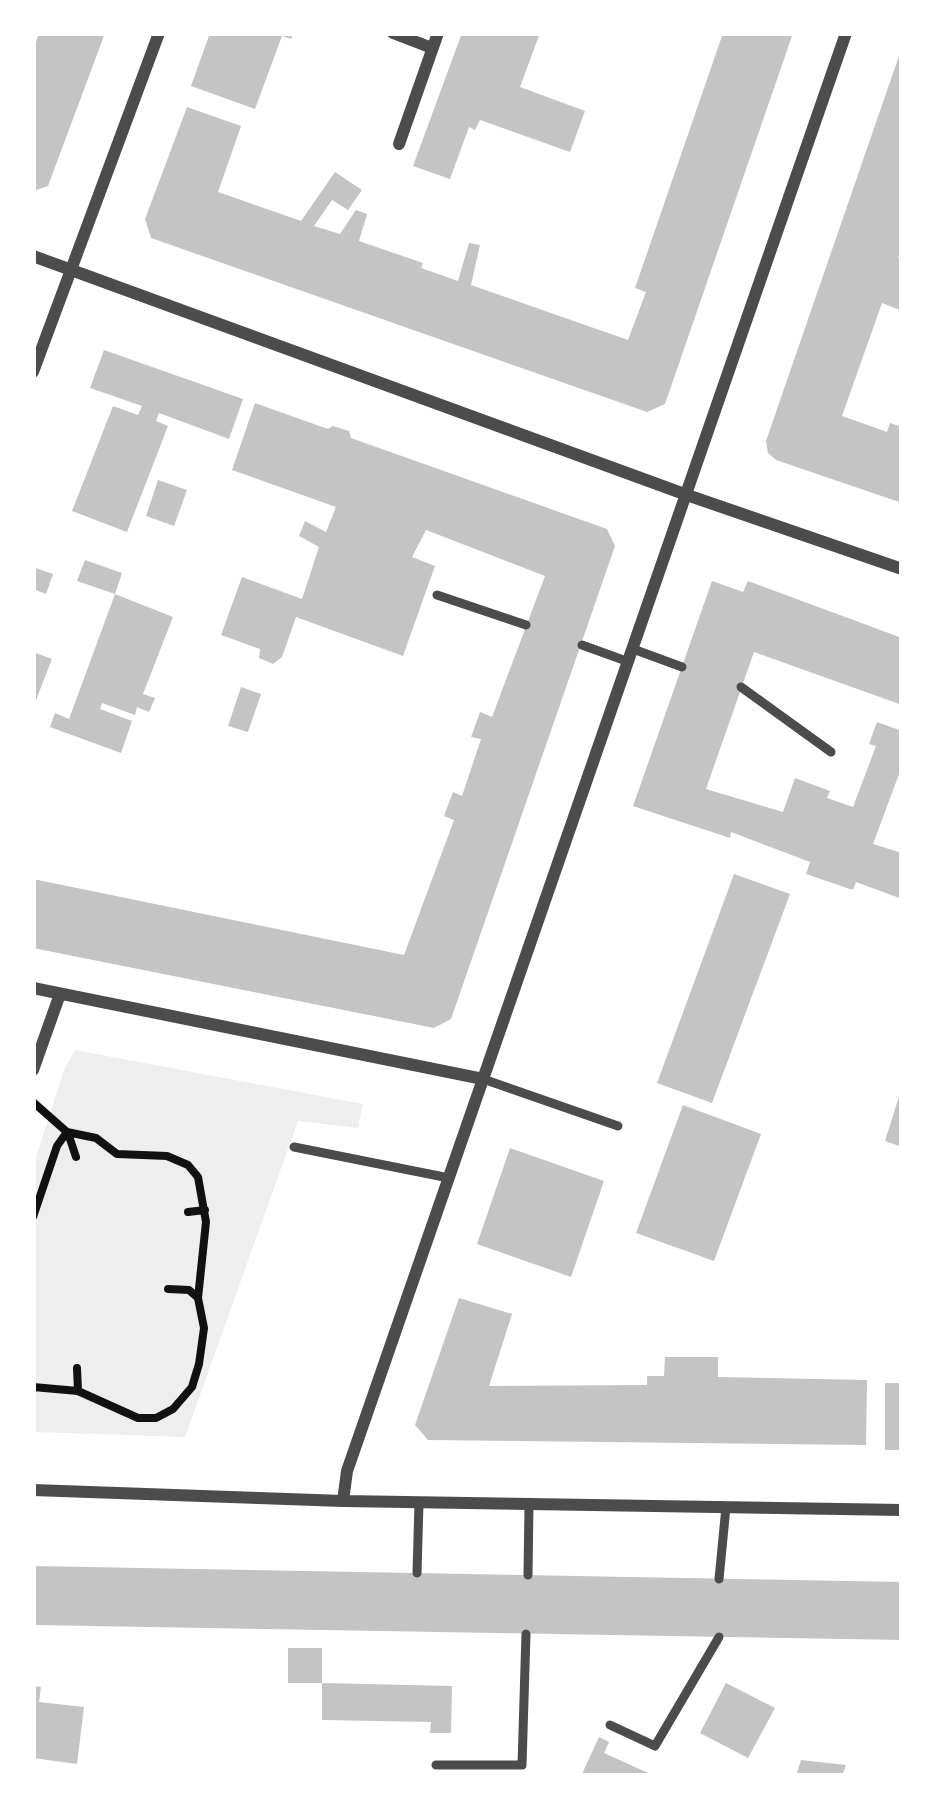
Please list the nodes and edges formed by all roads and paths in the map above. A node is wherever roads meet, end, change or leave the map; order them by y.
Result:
1 (159, 33) edge
2 (393, 33) edge
3 (438, 33) edge
4 (846, 33) edge
5 (432, 48) junction
6 (399, 144) dead end
7 (33, 256) edge
8 (71, 270) junction
9 (33, 372) edge
10 (687, 495) junction
11 (902, 569) edge
12 (437, 595) dead end
13 (526, 625) dead end
14 (582, 645) dead end
15 (631, 656) junction
16 (682, 667) dead end
17 (741, 687) dead end
18 (831, 752) dead end
19 (33, 988) edge
20 (60, 994) junction
21 (33, 1070) edge
22 (483, 1079) junction
23 (33, 1102) edge
24 (618, 1126) dead end
25 (68, 1132) junction
26 (294, 1147) dead end
27 (76, 1157) dead end
28 (448, 1178) junction
29 (205, 1210) junction
30 (188, 1212) dead end
31 (33, 1217) edge
32 (168, 1288) dead end
33 (198, 1298) junction
34 (77, 1368) dead end
35 (33, 1387) edge
36 (78, 1391) junction
37 (33, 1490) edge
38 (343, 1501) junction
39 (419, 1503) junction
40 (530, 1504) junction
41 (726, 1507) junction
42 (902, 1510) edge
43 (417, 1574) dead end
44 (528, 1575) dead end
45 (718, 1579) dead end
46 (526, 1634) dead end
47 (719, 1637) dead end
48 (610, 1725) dead end
49 (436, 1765) dead end

1 - 8 street
2 - 5 street
3 - 5 street
4 - 10 street
5 - 6 street
7 - 8 street
8 - 9 street
8 - 10 street
10 - 11 street
10 - 15 street
12 - 13 lane
14 - 15 lane
15 - 16 lane
15 - 22 street
17 - 18 lane
19 - 20 street
20 - 21 street
20 - 22 street
22 - 24 lane
22 - 28 street
23 - 25 path
25 - 27 path
25 - 29 path
25 - 31 path
26 - 28 lane
28 - 38 street
29 - 30 path
29 - 33 path
32 - 33 path
33 - 36 path
34 - 36 path
35 - 36 path
37 - 38 street
38 - 39 street
39 - 40 street
39 - 43 lane
40 - 41 street
40 - 44 lane
41 - 42 street
41 - 45 lane
46 - 49 lane
47 - 48 lane

